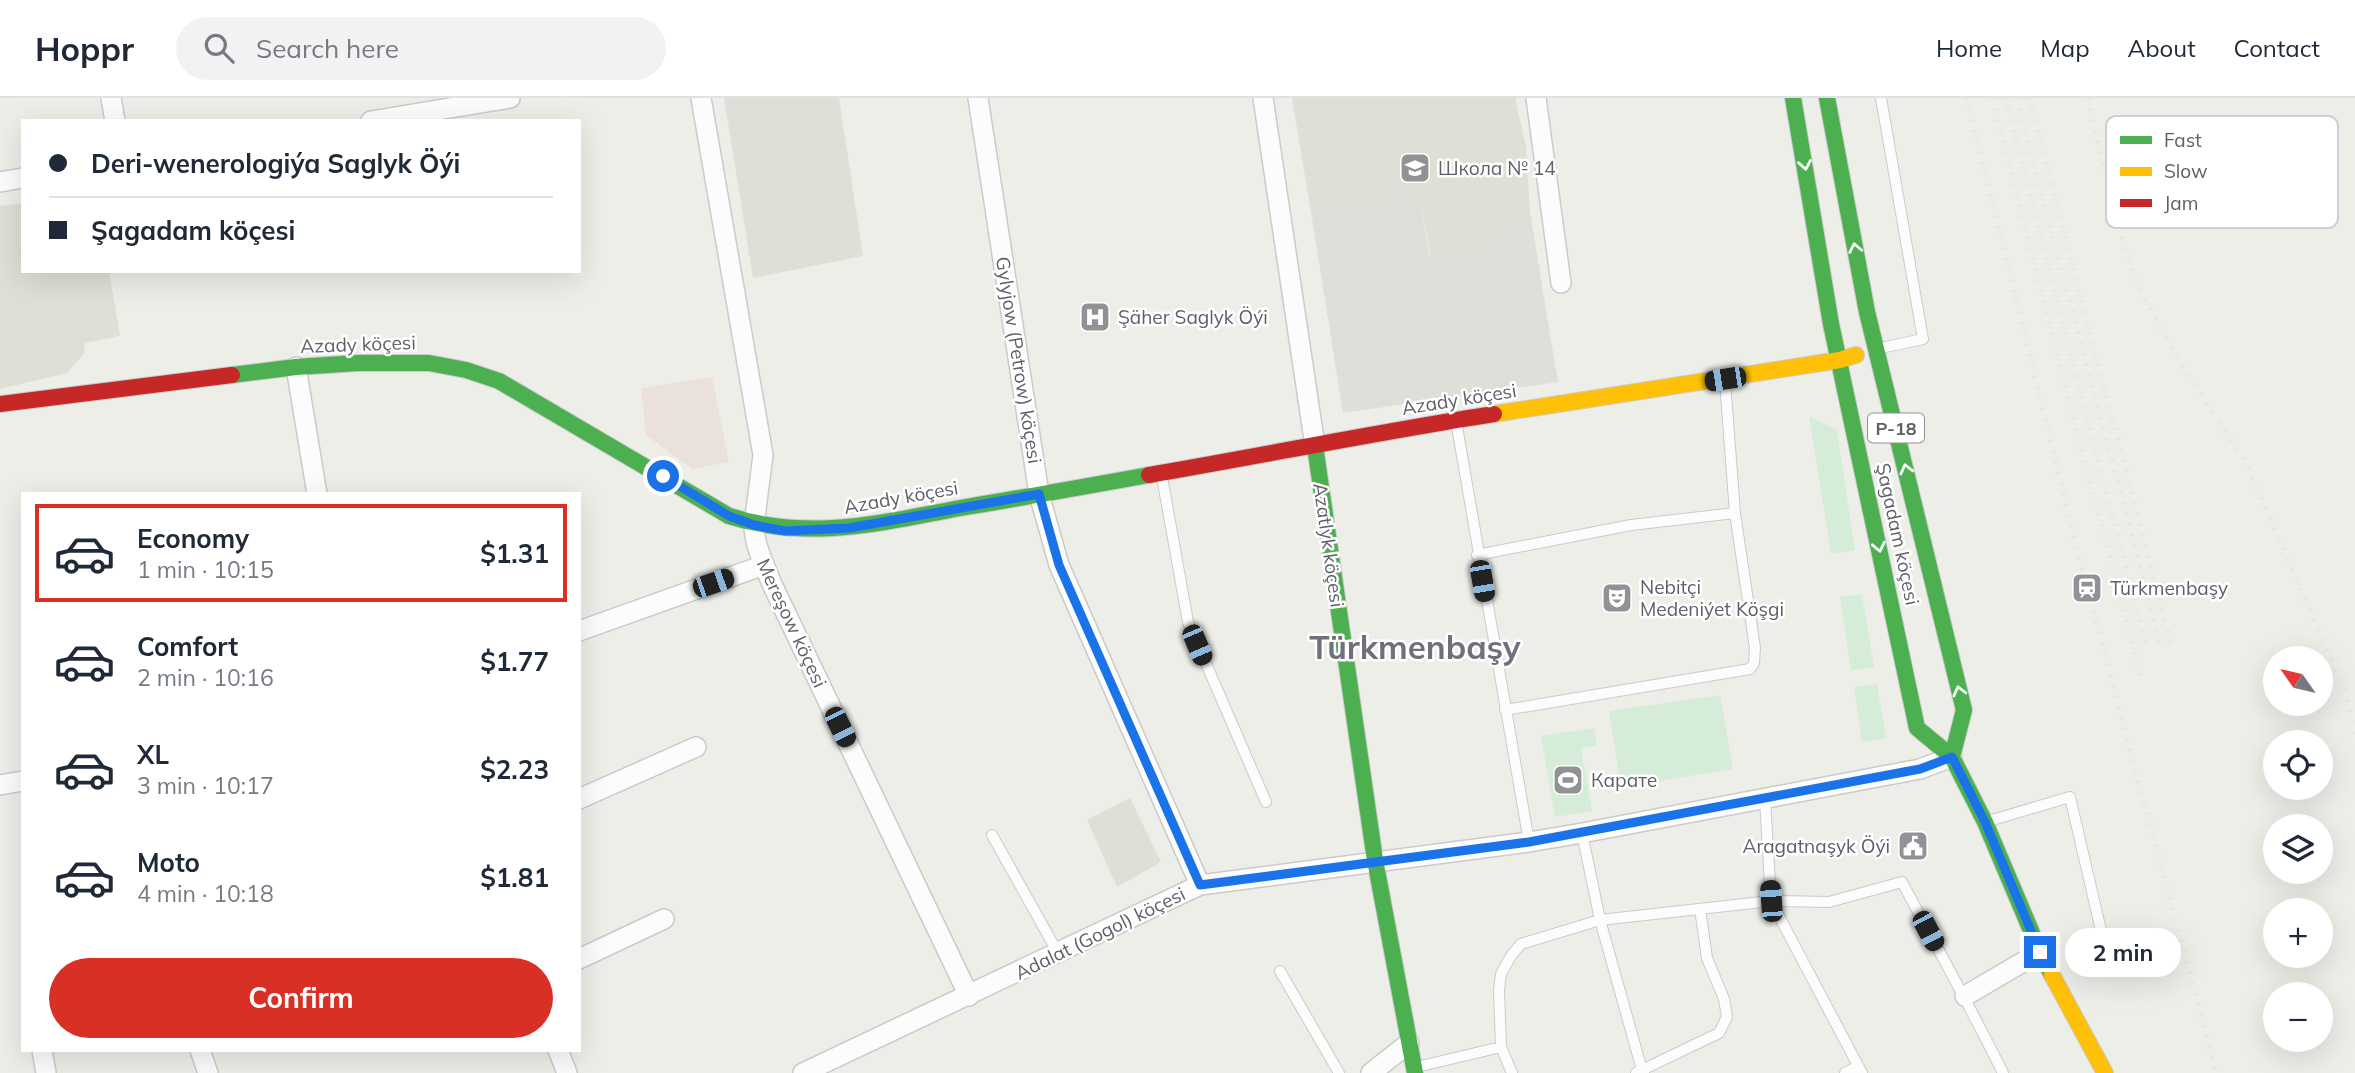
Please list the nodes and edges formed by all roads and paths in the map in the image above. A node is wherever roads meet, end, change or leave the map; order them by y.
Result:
1 (111, 98) edge
2 (510, 98) edge
3 (701, 98) edge
4 (978, 98) edge
5 (1263, 98) edge
6 (1536, 98) edge
7 (1793, 98) edge
8 (1827, 98) edge
9 (1881, 98) edge
10 (114, 119) edge
11 (383, 119) edge
12 (21, 178) edge
13 (0, 182) edge
14 (1561, 283) dead end
15 (1877, 349) junction
16 (1840, 360) junction
17 (296, 367) junction
18 (1725, 379) junction
19 (0, 404) edge
20 (1455, 421) junction
21 (1315, 446) junction
22 (1162, 473) junction
23 (317, 492) edge
24 (1039, 494) junction
25 (1735, 513) junction
26 (754, 525) junction
27 (1477, 555) junction
28 (764, 565) junction
29 (581, 630) edge
30 (1505, 710) junction
31 (696, 747) dead end
32 (1952, 757) junction
33 (21, 781) edge
34 (0, 786) edge
35 (581, 798) edge
36 (1765, 799) junction
37 (1266, 802) dead end
38 (1985, 822) junction
39 (1582, 833) junction
40 (992, 835) dead end
41 (1529, 842) junction
42 (1375, 860) junction
43 (1200, 885) junction
44 (1771, 901) junction
45 (1700, 909) junction
46 (664, 919) dead end
47 (1600, 920) junction
48 (2040, 952) junction
49 (2106, 952) dead end
50 (1058, 953) junction
51 (581, 958) edge
52 (1280, 971) dead end
53 (969, 996) junction
54 (1965, 996) junction
55 (1409, 1043) junction
56 (1502, 1047) junction
57 (42, 1052) edge
58 (201, 1052) edge
59 (559, 1052) edge
60 (1414, 1070) edge
61 (1860, 1070) edge
62 (1641, 1072) edge
63 (47, 1073) edge
64 (208, 1073) edge
65 (567, 1073) edge
66 (803, 1073) edge
67 (1339, 1073) edge
68 (1371, 1073) edge
69 (1512, 1073) edge
70 (1845, 1073) edge
71 (2003, 1073) edge
72 (2105, 1073) edge

1 - 10 street
2 - 11 street
3 - 26 street, Mereşow köçesi
4 - 24 street, Gylyjow (Petrow) köçesi
5 - 21 street, Azatlyk köçesi
6 - 14 street
7 -> 16 main road, Şagadam köçesi / P-18
15 -> 8 main road, Şagadam köçesi / P-18
9 - 15 lane
12 - 13 street
15 - 16 main road, Azady köçesi
32 -> 15 main road, Şagadam köçesi / P-18
16 - 18 main road, Azady köçesi
16 -> 32 main road, Şagadam köçesi / P-18
17 - 19 main road, Azady köçesi
17 - 23 street
17 - 26 main road, Azady köçesi
18 - 20 main road, Azady köçesi
18 - 25 lane
20 - 21 main road, Azady köçesi
20 - 27 lane
21 - 22 main road, Azady köçesi
21 - 42 main road, Azatlyk köçesi
22 - 24 main road, Azady köçesi
22 - 37 lane
24 - 26 main road, Azady köçesi
24 - 43 street, Gylyjow (Petrow) köçesi
25 - 27 lane
25 - 30 lane
26 - 28 street, Mereşow köçesi
27 - 30 lane
28 - 29 street
28 - 53 street, Mereşow köçesi
30 - 41 lane
31 - 35 street
32 - 36 street, Adalat (Gogol) köçesi
32 - 38 main road, Şagadam köçesi / P-18
33 - 34 street
36 - 39 street, Adalat (Gogol) köçesi
36 - 44 lane
38 - 48 main road, Şagadam köçesi / P-18
38 - 49 lane
39 - 41 street, Adalat (Gogol) köçesi
39 - 47 lane
40 - 50 lane
41 - 42 street, Adalat (Gogol) köçesi
42 - 43 street, Adalat (Gogol) köçesi
42 - 55 main road, Azatlyk köçesi
43 - 50 street, Adalat (Gogol) köçesi
44 - 45 lane
44 - 54 lane
44 - 61 lane
45 - 47 lane
45 - 62 lane
46 - 51 street
47 - 56 lane
47 - 62 lane
48 - 54 street
48 - 72 main road, Şagadam köçesi / P-18
50 - 53 street, Adalat (Gogol) köçesi
52 - 67 lane
53 - 66 street, Adalat (Gogol) köçesi
54 - 71 lane
55 - 60 main road, Azatlyk köçesi
55 - 68 street
56 - 60 lane
56 - 69 lane
57 - 63 street
58 - 64 street
59 - 65 street
61 - 70 lane

